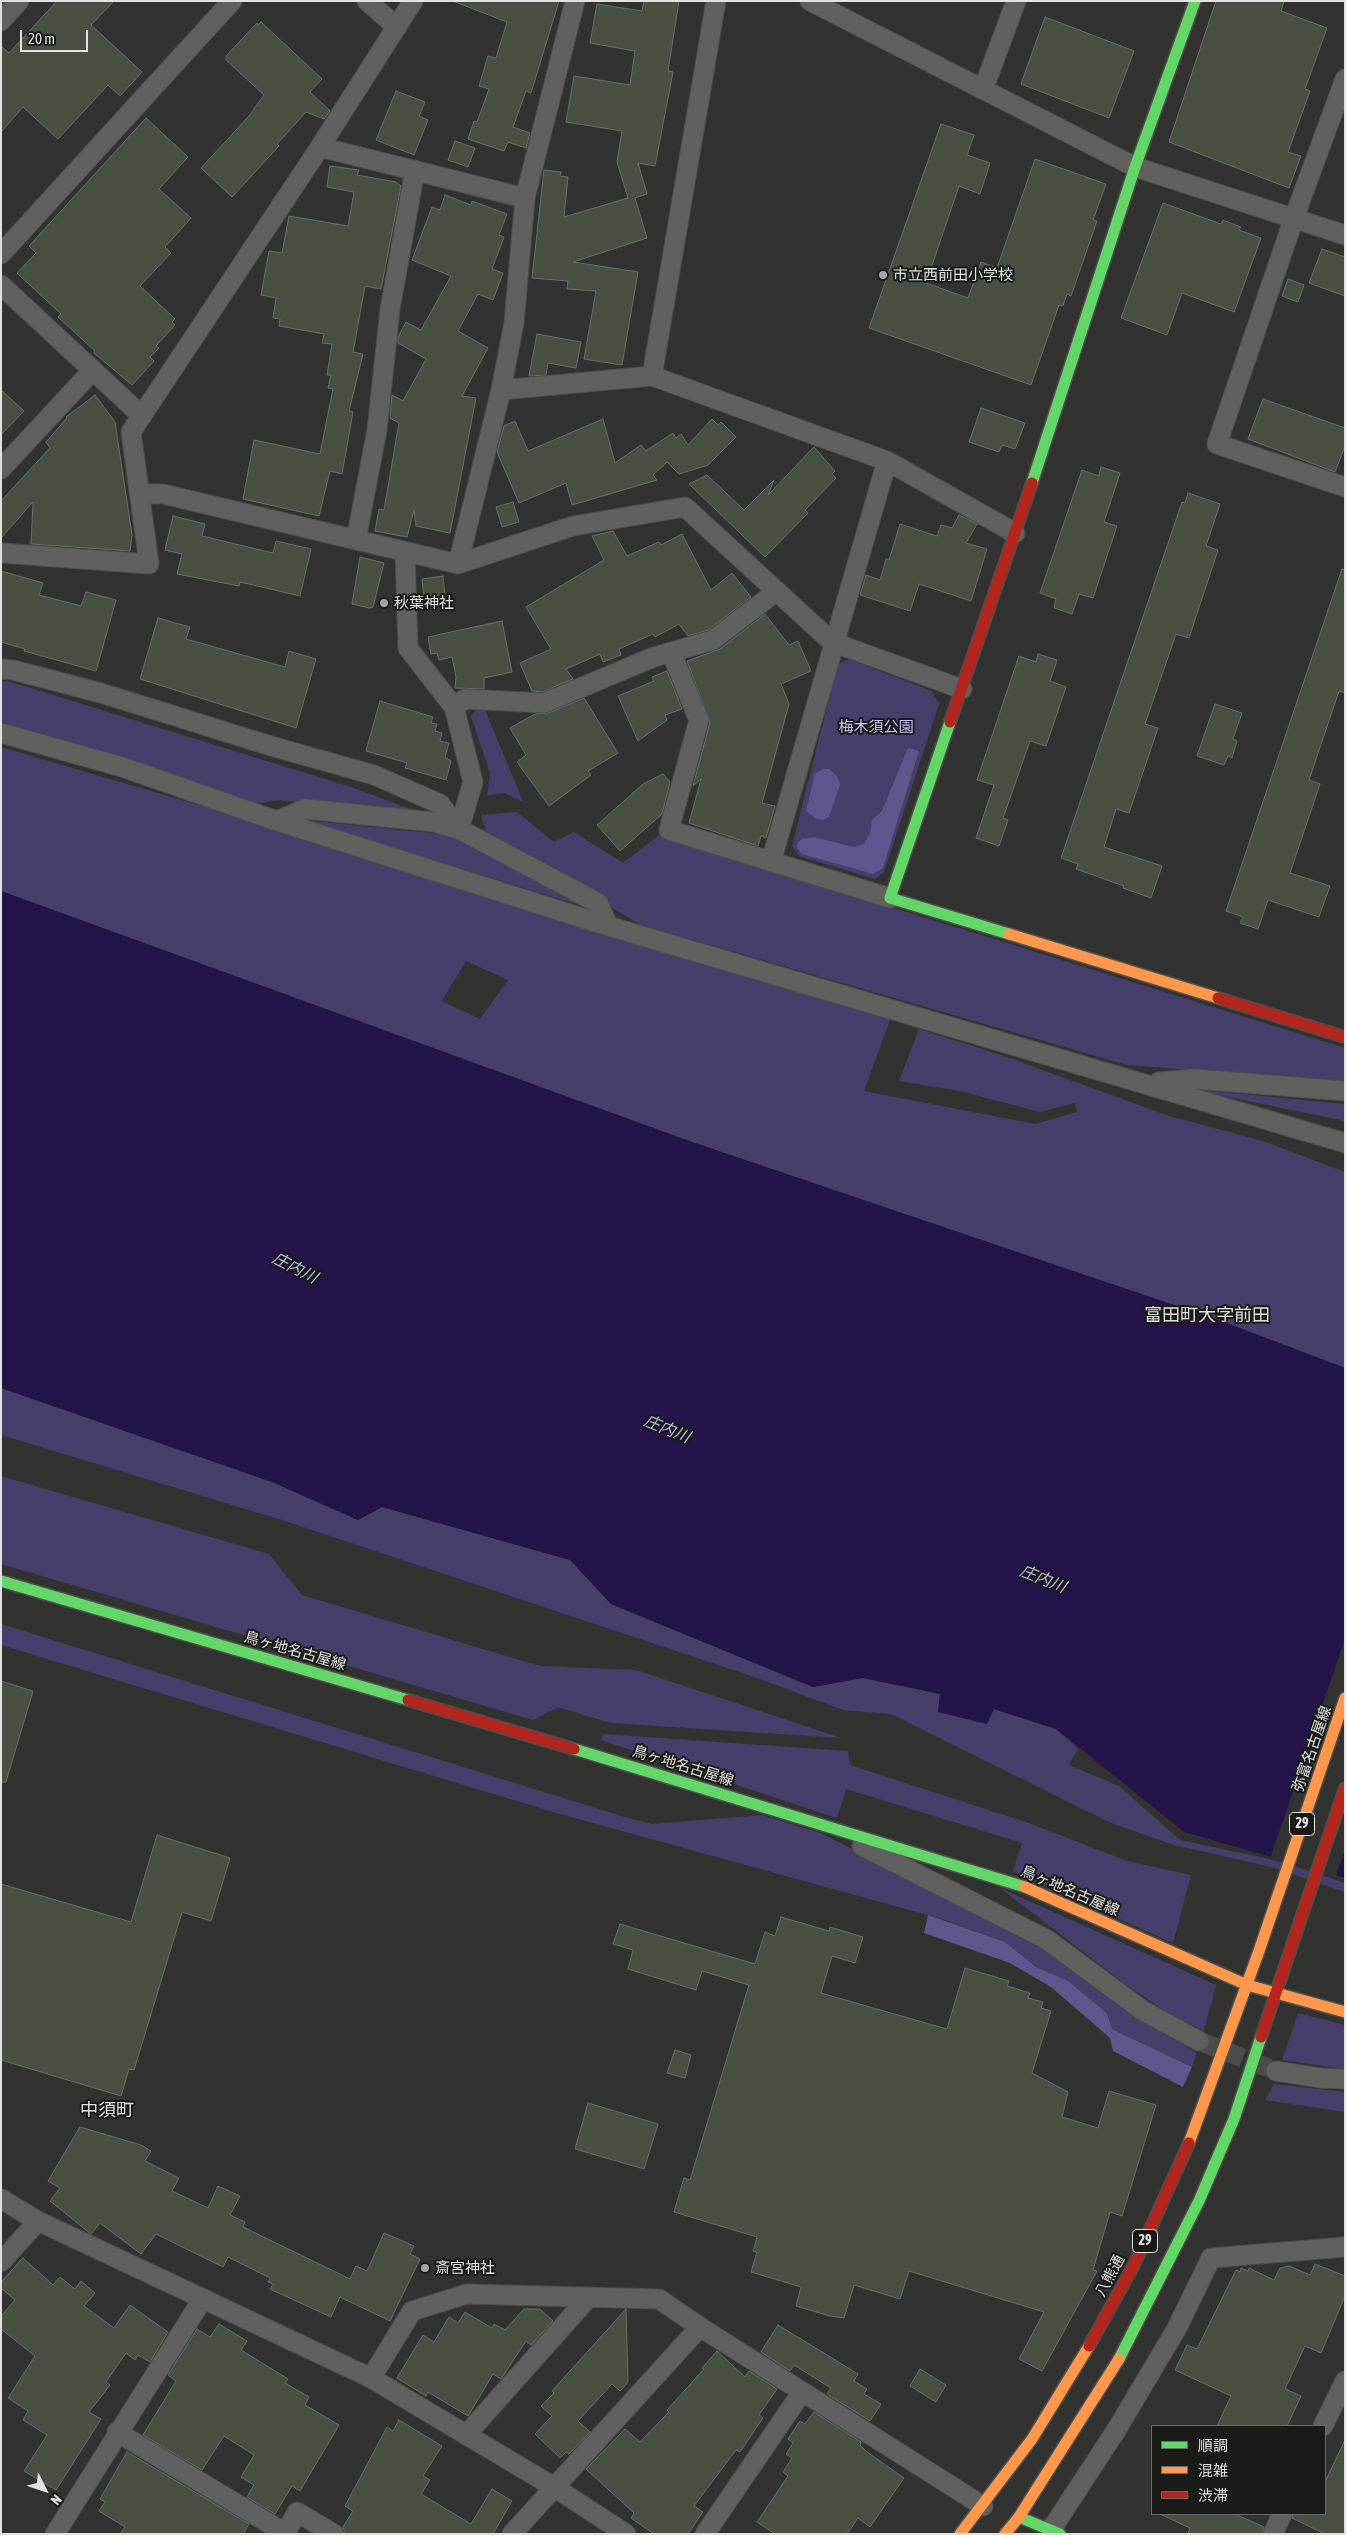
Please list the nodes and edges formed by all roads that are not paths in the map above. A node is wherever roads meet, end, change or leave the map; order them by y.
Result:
1 (19, 1) edge
2 (232, 1) edge
3 (367, 1) edge
4 (413, 1) edge
5 (575, 1) edge
6 (716, 1) edge
7 (810, 1) edge
8 (1016, 1) edge
9 (1195, 1) edge
10 (1, 21) edge
11 (397, 27) junction
12 (1345, 79) edge
13 (983, 90) junction
14 (320, 147) junction
15 (1135, 167) junction
16 (414, 170) junction
17 (525, 198) junction
18 (1294, 218) junction
19 (1345, 235) edge
20 (1, 254) edge
21 (1, 286) edge
22 (93, 370) junction
23 (652, 376) junction
24 (501, 390) junction
25 (142, 416) junction
26 (887, 461) junction
27 (1, 469) edge
28 (1345, 487) edge
29 (141, 494) junction
30 (1015, 533) junction
31 (356, 540) junction
32 (1, 553) edge
33 (404, 553) junction
34 (458, 564) junction
35 (777, 591) junction
36 (832, 642) junction
37 (670, 652) junction
38 (1, 669) edge
39 (962, 689) junction
40 (454, 707) junction
41 (1, 733) edge
42 (278, 821) junction
43 (459, 829) junction
44 (771, 862) junction
45 (890, 898) junction
46 (608, 926) junction
47 (1345, 1037) edge
48 (1148, 1083) junction
49 (1345, 1091) edge
50 (1345, 1143) edge
51 (1, 1581) edge
52 (1345, 1698) edge
53 (1345, 1788) edge
54 (815, 1822) junction
55 (1259, 1951) joint
56 (1247, 1985) junction
57 (1275, 1993) junction
58 (1345, 2012) edge
59 (1199, 2041) tunnel mouth
60 (1276, 2071) tunnel mouth
61 (1345, 2079) edge
62 (1, 2198) edge
63 (38, 2221) junction
64 (1345, 2247) edge
65 (1, 2262) edge
66 (588, 2298) junction
67 (202, 2300) junction
68 (700, 2327) junction
69 (371, 2378) junction
70 (1345, 2381) edge
71 (802, 2392) junction
72 (1324, 2425) edge
73 (117, 2432) junction
74 (466, 2435) junction
75 (554, 2487) junction
76 (983, 2506) junction
77 (1282, 2515) edge
78 (1019, 2517) junction
79 (1055, 2532) edge
80 (285, 2533) edge
81 (55, 2534) edge
82 (334, 2534) edge
83 (512, 2534) edge
84 (626, 2534) edge
85 (705, 2534) edge
86 (960, 2534) edge
87 (1005, 2534) edge
88 (1273, 2534) edge

1 - 10 street
2 - 20 street
3 - 11 street
4 - 11 street
5 - 17 street
6 - 23 street
7 - 13 street
8 - 13 street
9 - 15 main road
11 - 14 street
12 - 18 street
13 - 15 street
14 - 16 street
14 - 25 street
15 - 18 street
15 - 30 main road
16 - 17 street
16 - 31 street
17 - 24 street
18 - 19 street
18 - 28 street
21 - 22 street
22 - 25 street
22 - 27 street
23 - 24 street
23 - 26 street
24 - 34 street
25 - 29 street
26 - 30 street
26 - 36 street
29 - 31 street
29 - 32 street
30 - 39 main road
31 - 33 street
33 - 34 street
33 - 40 street
34 - 35 street
35 - 36 street
35 - 37 street
36 - 39 street
36 - 44 street
37 - 40 street
37 - 44 street
38 - 43 street
39 - 45 main road
40 - 43 street
41 - 42 street
42 - 43 street
42 - 46 street
43 - 46 street
44 - 45 street
45 - 47 main road
46 - 48 street
48 - 49 street
48 - 50 street
51 - 54 main road, 鳥ヶ地名古屋線
52 - 55 main road, 弥富名古屋線 / 29
53 - 57 main road, 29
54 - 56 main road, 鳥ヶ地名古屋線
54 - 59 street
55 - 56 main road, 八熊通 / 29
56 - 57 main road, 鳥ヶ地名古屋線
56 - 76 main road, 八熊通 / 29
57 - 58 main road, 鳥ヶ地名古屋線
57 - 78 main road, 29
60 - 61 street
62 - 63 street
63 - 65 street
63 - 67 street
64 - 79 street
66 - 68 street
66 - 69 street
66 - 74 street
67 - 69 street
67 - 73 street
68 - 71 street
68 - 75 street
69 - 74 street
70 - 72 street
71 - 76 street
71 - 85 street
73 - 80 street
73 - 81 street
74 - 75 street
75 - 83 street
75 - 84 street
76 - 86 main road, 八熊通 / 29
77 - 88 street
78 - 79 main road
78 - 87 main road, 29
80 - 82 street

